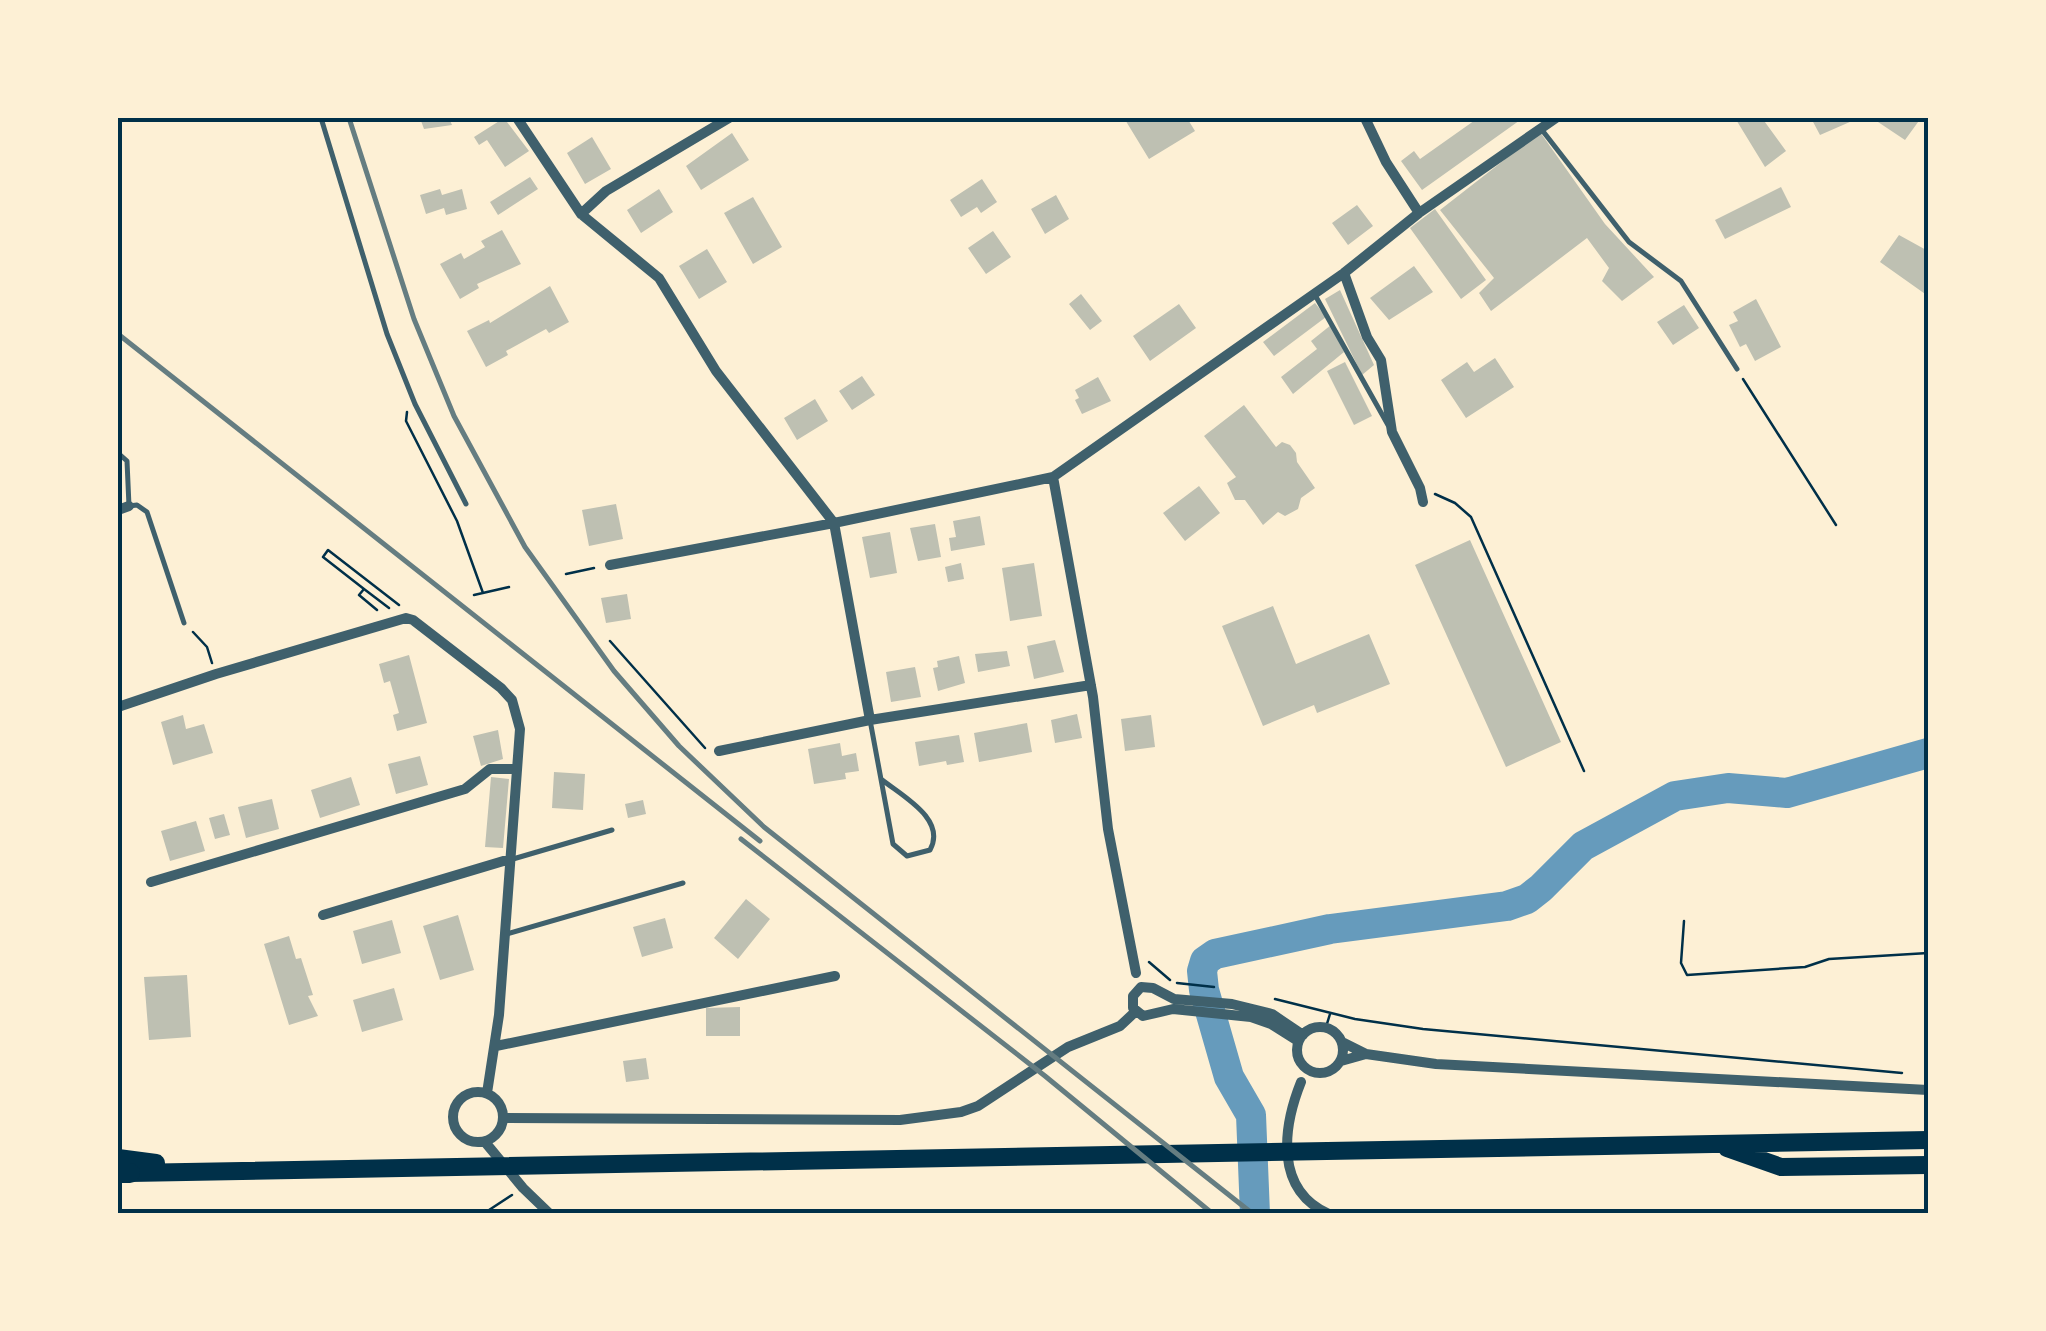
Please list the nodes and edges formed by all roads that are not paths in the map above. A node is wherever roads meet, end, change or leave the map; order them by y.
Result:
1 (321, 118) edge
2 (517, 118) edge
3 (729, 118) edge
4 (1365, 118) edge
5 (1556, 118) edge
6 (1542, 130) junction
7 (1419, 213) junction
8 (582, 214) junction
9 (1344, 273) junction
10 (1314, 294) junction
11 (1737, 369) road end
12 (1392, 432) junction
13 (118, 453) edge
14 (1054, 477) junction
15 (1423, 502) dead end
16 (466, 504) dead end
17 (123, 508) edge
18 (834, 523) junction
19 (610, 565) road end
20 (184, 624) road end
21 (1091, 685) junction
22 (118, 707) edge
23 (870, 720) junction
24 (719, 751) road end
25 (517, 768) junction
26 (881, 779) junction
27 (612, 830) dead end
28 (510, 860) junction
29 (151, 882) dead end
30 (683, 883) dead end
31 (323, 915) dead end
32 (504, 935) junction
33 (1136, 973) junction
34 (836, 976) dead end
35 (1145, 986) junction
36 (1133, 996) junction
37 (1174, 1004) junction
38 (1136, 1012) junction
39 (1300, 1038) junction
40 (1342, 1042) junction
41 (496, 1046) junction
42 (1366, 1054) junction
43 (1341, 1061) junction
44 (1302, 1064) junction
45 (1315, 1073) junction
46 (1302, 1082) junction
47 (1928, 1090) edge
48 (487, 1093) junction
49 (503, 1118) junction
50 (1928, 1140) edge
51 (485, 1142) junction
52 (1712, 1142) junction
53 (1928, 1166) edge
54 (120, 1172) edge
55 (550, 1214) edge
56 (1328, 1214) edge

1 - 16 lane
2 - 8 street
3 - 8 street
4 - 7 street
5 - 6 street
6 - 7 street
6 - 11 lane
7 - 9 street
8 - 18 street
9 - 10 street
9 - 12 street
10 - 12 lane
10 - 14 street
12 - 15 street
13 - 17 lane
14 - 18 street
14 - 21 street
17 - 20 lane
18 - 19 street
18 - 23 street
21 - 23 street
21 - 33 street
22 - 25 street
23 - 24 street
23 - 26 lane
25 - 28 street
25 - 29 street
26 - 26 lane
27 - 28 lane
28 - 31 street
28 - 32 street
30 - 32 lane
32 - 41 street
33 - 35 street
33 - 36 street
34 - 41 street
35 - 36 street
35 - 37 street
36 - 38 street
37 - 38 street
37 - 39 street
38 - 49 street
39 - 40 street
39 - 44 street
40 - 42 street
40 - 43 street
41 - 48 street
42 - 43 street
42 - 47 street
43 - 45 street
44 - 45 street
44 - 46 street
45 - 46 street
46 - 56 street
48 - 49 street
48 - 51 street
49 - 51 street
50 - 52 main road
51 - 55 street
52 - 53 main road
52 - 54 main road

